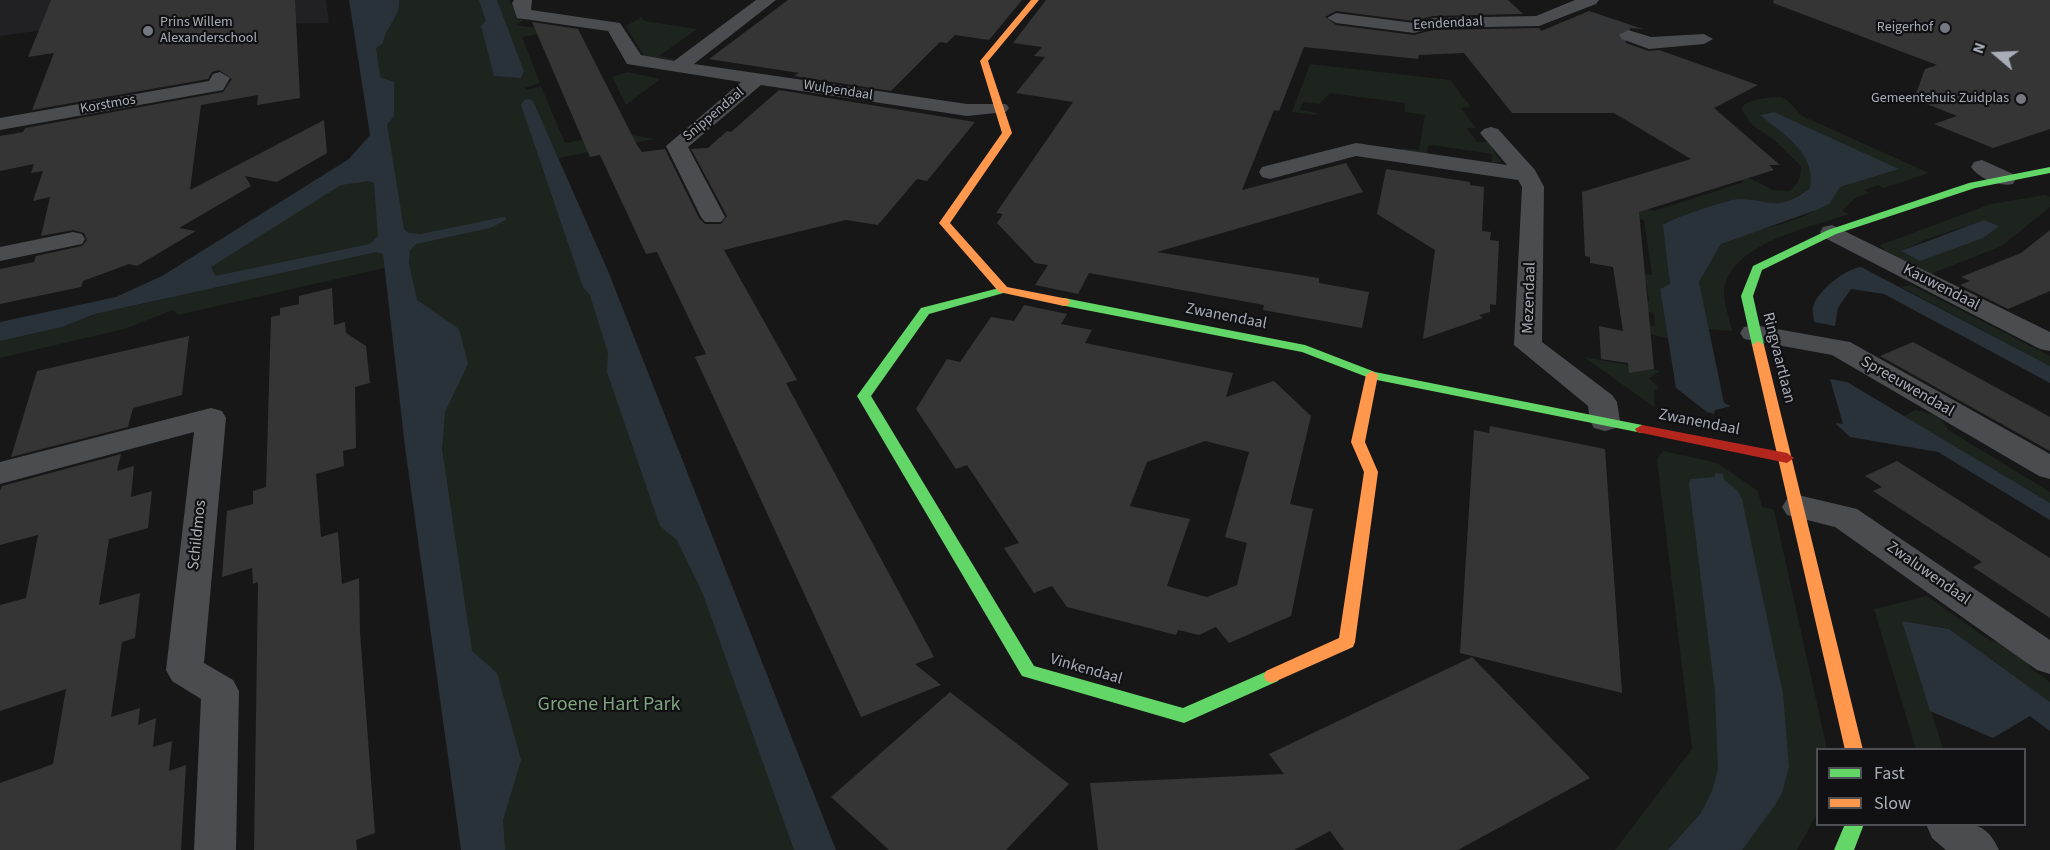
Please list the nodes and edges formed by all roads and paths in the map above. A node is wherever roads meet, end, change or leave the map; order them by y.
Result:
1 (523, 0) edge
2 (767, 0) edge
3 (1035, 0) edge
4 (1590, 0) tunnel mouth
5 (1559, 13) junction
6 (1336, 18) dead end
7 (1590, 23) tunnel mouth
8 (1628, 36) tunnel mouth
9 (1704, 39) dead end
10 (678, 67) junction
11 (757, 79) junction
12 (216, 89) dead end
13 (999, 108) junction
14 (0, 124) edge
15 (1491, 133) dead end
16 (1982, 167) dead end
17 (1270, 172) dead end
18 (2047, 172) edge
19 (1527, 175) junction
20 (2005, 179) junction
21 (713, 217) dead end
22 (1832, 232) junction
23 (73, 239) dead end
24 (0, 254) edge
25 (1003, 290) junction
26 (1754, 333) junction
27 (2050, 343) edge
28 (1372, 375) junction
29 (1605, 421) junction
30 (1787, 458) junction
31 (2050, 468) edge
32 (0, 473) edge
33 (1798, 507) junction
34 (2050, 659) edge
35 (1854, 748) edge
36 (1855, 826) edge
37 (1948, 826) edge
38 (215, 850) edge
39 (1844, 850) edge
40 (1978, 850) edge

1 - 10 street, Wulpendaal
2 - 10 street
3 - 13 street
4 - 5 street, Eendendaal
5 - 6 street, Eendendaal
5 - 7 street
8 - 9 street
10 - 11 street, Wulpendaal
11 - 13 street, Wulpendaal
11 - 21 street, Snippendaal
12 - 14 street, Korstmos
13 - 25 street
15 - 19 street, Mezendaal
16 - 20 street
17 - 19 street
18 - 20 street, Ringvaartlaan
19 - 29 street, Mezendaal
20 - 22 street, Ringvaartlaan
22 - 26 street, Ringvaartlaan
22 - 27 street, Kauwendaal
23 - 24 street
25 - 28 street, Zwanendaal
25 - 28 street, Vinkendaal
26 - 30 street, Ringvaartlaan
26 - 31 street, Spreeuwendaal
28 - 29 street, Zwanendaal
29 - 30 street, Zwanendaal
30 - 33 street, Ringvaartlaan
32 - 38 street, Schildmos
33 - 34 street, Zwaluwendaal
33 - 35 street, Ringvaartlaan
36 - 39 street
37 - 40 street

